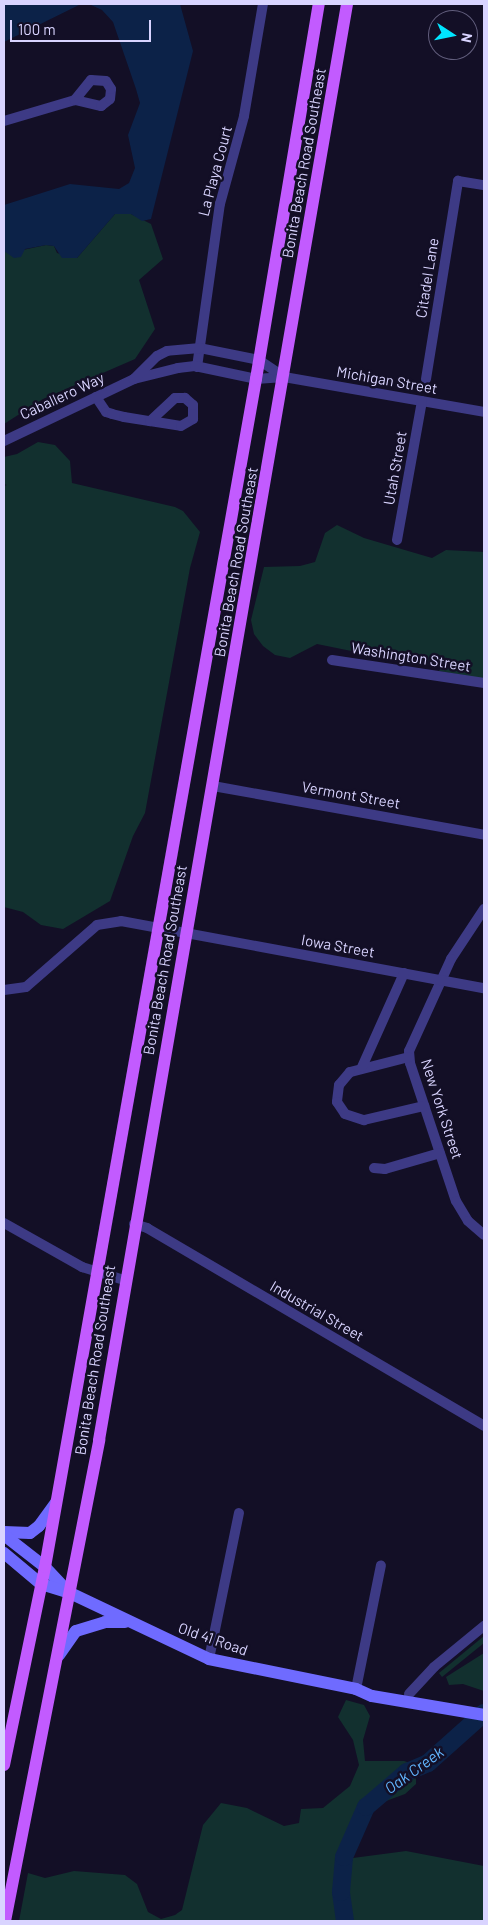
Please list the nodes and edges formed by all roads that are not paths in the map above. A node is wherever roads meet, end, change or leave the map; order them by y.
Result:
1 (319, 4) edge
2 (347, 4) edge
3 (260, 7) edge
4 (75, 100) dead end
5 (4, 121) edge
6 (484, 185) edge
7 (200, 348) junction
8 (259, 360) junction
9 (197, 367) junction
10 (284, 377) junction
11 (256, 379) junction
12 (426, 379) dead end
13 (134, 380) junction
14 (96, 397) junction
15 (422, 401) junction
16 (484, 412) edge
17 (150, 421) dead end
18 (4, 441) edge
19 (397, 540) dead end
20 (332, 660) dead end
21 (484, 683) edge
22 (213, 786) junction
23 (484, 835) edge
24 (484, 909) edge
25 (158, 929) junction
26 (186, 933) junction
27 (404, 973) junction
28 (440, 980) junction
29 (484, 988) edge
30 (4, 990) edge
31 (410, 1057) junction
32 (362, 1067) junction
33 (424, 1106) junction
34 (440, 1153) junction
35 (374, 1168) dead end
36 (4, 1223) edge
37 (134, 1224) junction
38 (484, 1235) edge
39 (97, 1272) junction
40 (124, 1280) junction
41 (484, 1426) edge
42 (56, 1504) junction
43 (239, 1513) dead end
44 (4, 1534) edge
45 (4, 1553) edge
46 (381, 1565) dead end
47 (45, 1567) junction
48 (41, 1584) junction
49 (68, 1592) junction
50 (130, 1623) junction
51 (484, 1626) edge
52 (209, 1659) junction
53 (52, 1673) junction
54 (356, 1689) junction
55 (408, 1694) junction
56 (484, 1707) edge
57 (464, 1708) junction
58 (484, 1715) edge
59 (4, 1765) edge
60 (5, 1921) edge

1 - 8 main road, Bonita Beach Road Southeast
2 - 10 main road, Bonita Beach Road Southeast
3 - 7 street, La Playa Court
4 - 5 street
6 - 12 street, Citadel Lane
7 - 8 street, Caballero Way
7 - 9 street, La Playa Court
7 - 13 street, Caballero Way
8 - 10 street, Caballero Way
8 - 11 main road, Bonita Beach Road Southeast
9 - 11 street, Caballero Way
9 - 13 street, Caballero Way
10 - 11 street, Caballero Way
10 - 15 street, Michigan Street
10 - 22 main road, Bonita Beach Road Southeast
11 - 25 main road, Bonita Beach Road Southeast
13 - 14 street, Caballero Way
14 - 17 street
14 - 18 street, Caballero Way
15 - 16 street, Michigan Street
15 - 19 street, Utah Street
20 - 21 street, Washington Street
22 - 23 street, Vermont Street
22 - 26 main road, Bonita Beach Road Southeast
24 - 28 street, New York Street
25 - 26 street, Iowa Street
25 - 30 street, Iowa Street
25 - 39 main road, Bonita Beach Road Southeast
26 - 27 street, Iowa Street
26 - 37 main road, Bonita Beach Road Southeast
27 - 28 street, Iowa Street
27 - 32 street
28 - 29 street, Iowa Street
28 - 31 street, New York Street
31 - 32 street
31 - 33 street, New York Street
32 - 33 street
33 - 34 street, New York Street
34 - 35 street
34 - 38 street, New York Street
36 - 39 street
37 - 40 main road, Bonita Beach Road Southeast
37 - 41 street, Industrial Street
39 - 40 street
39 - 42 main road, Bonita Beach Road Southeast
40 - 49 main road, Bonita Beach Road Southeast
42 - 44 street
42 - 47 main road, Bonita Beach Road Southeast
43 - 52 street
44 - 47 street, Old 41 Road
45 - 48 street, Old 41 Road
46 - 54 street
47 - 48 main road, Bonita Beach Road Southeast
47 - 49 street, Old 41 Road
48 - 49 street, Old 41 Road
48 - 59 main road, Bonita Beach Road Southeast
49 - 50 street, Old 41 Road
49 - 53 main road, Bonita Beach Road Southeast
50 - 52 street, Old 41 Road
50 - 53 street
51 - 55 street
52 - 54 street, Old 41 Road
53 - 60 main road, Bonita Beach Road Southeast
54 - 55 street, Old 41 Road
54 - 57 street, Old 41 Road
55 - 57 street, Old 41 Road
56 - 57 street, Old 41 Road
57 - 58 street, Old 41 Road

